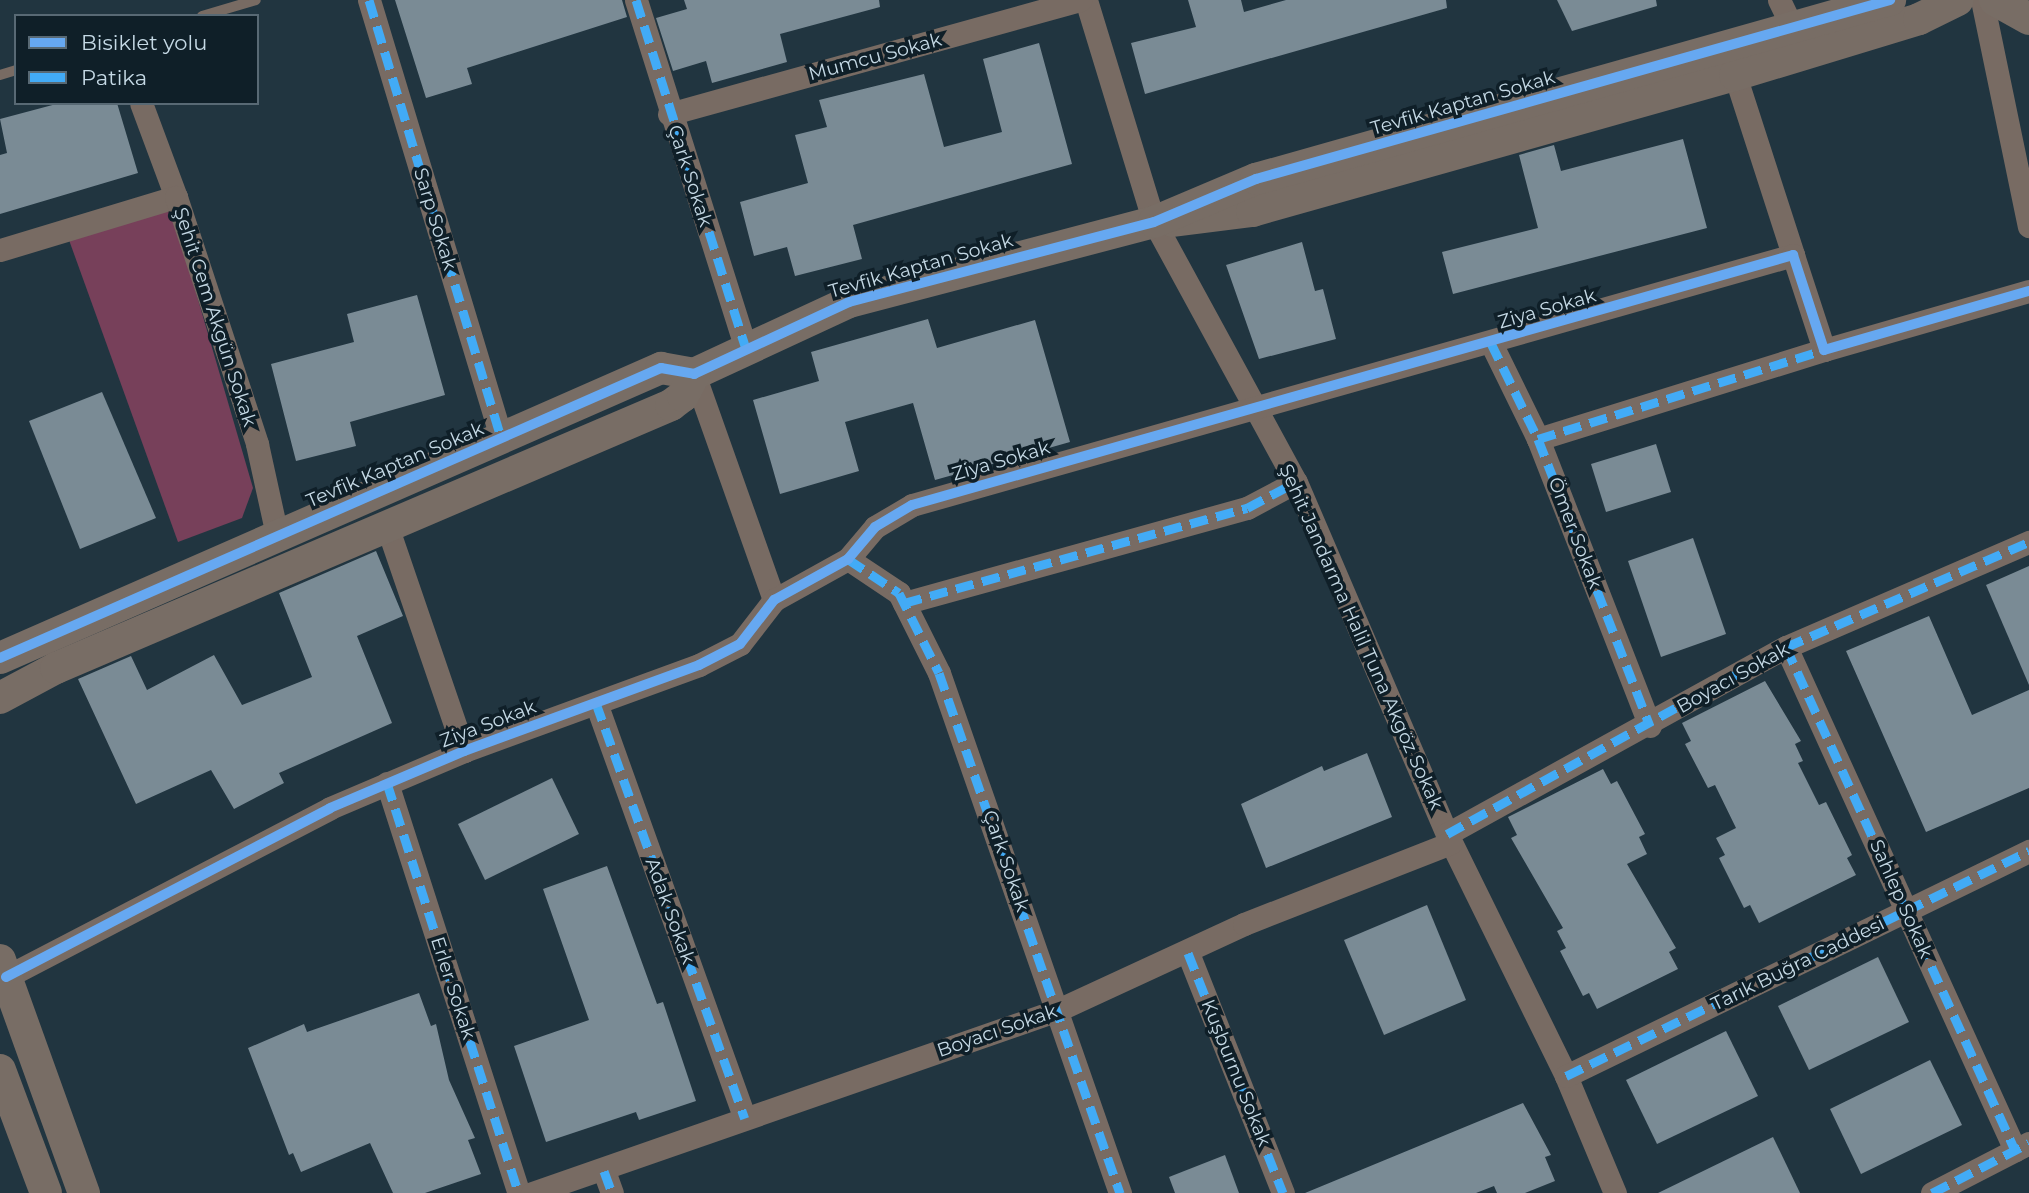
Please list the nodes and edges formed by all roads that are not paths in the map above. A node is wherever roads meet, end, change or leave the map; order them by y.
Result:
1 (369, 0) edge
2 (636, 0) edge
3 (1080, 0) edge
4 (1086, 0) edge
5 (1891, 0) edge
6 (1958, 0) edge
7 (1982, 0) edge
8 (1995, 0) edge
9 (248, 1) edge
10 (1786, 13) edge
11 (208, 14) edge
12 (2029, 19) edge
13 (1735, 75) junction
14 (142, 105) edge
15 (669, 114) junction
16 (176, 197) junction
17 (1154, 222) junction
18 (2029, 226) edge
19 (0, 250) edge
20 (1793, 255) junction
21 (2029, 291) edge
22 (1491, 343) junction
23 (1824, 350) junction
24 (747, 351) junction
25 (694, 374) junction
26 (1253, 404) junction
27 (501, 438) junction
28 (1538, 439) junction
29 (1296, 482) junction
30 (387, 526) junction
31 (277, 535) junction
32 (2029, 542) edge
33 (848, 559) junction
34 (774, 600) junction
35 (904, 603) junction
36 (1786, 647) junction
37 (0, 658) edge
38 (0, 698) edge
39 (596, 703) junction
40 (1650, 726) junction
41 (464, 751) junction
42 (387, 783) junction
43 (1449, 839) junction
44 (2029, 851) edge
45 (1907, 912) junction
46 (1188, 953) junction
47 (3, 968) edge
48 (1058, 1010) junction
49 (0, 1070) edge
50 (1566, 1076) junction
51 (745, 1118) junction
52 (2022, 1147) edge
53 (608, 1182) edge
54 (46, 1193) edge
55 (84, 1193) edge
56 (519, 1193) edge
57 (532, 1193) edge
58 (1120, 1193) edge
59 (1283, 1193) edge
60 (1615, 1193) edge
61 (1932, 1193) edge

1 - 27 street, Sarp Sokak
2 - 15 street, Çark Sokak
3 - 15 street, Mumcu Sokak
4 - 17 street, Şehit Jandarma Halil Tuna Akgöz Sokak
5 - 10 street, Tevfik Kaptan Sokak
6 - 13 street, Tevfik Kaptan Sokak
7 - 18 street
8 - 12 street
9 - 11 lane
10 - 17 street, Tevfik Kaptan Sokak
13 - 17 street, Tevfik Kaptan Sokak
13 - 20 street
14 - 16 street
15 - 24 street, Çark Sokak
16 - 19 street, Şehit Cem Akgün Sokak
16 - 31 street, Şehit Cem Akgün Sokak
17 - 24 street, Tevfik Kaptan Sokak
17 - 26 street, Şehit Jandarma Halil Tuna Akgöz Sokak
20 - 22 street, Ziya Sokak
20 - 23 street
21 - 23 street
22 - 26 street, Ziya Sokak
22 - 28 street, Ömer Sokak
23 - 28 street
24 - 25 street, Tevfik Kaptan Sokak
25 - 27 street, Tevfik Kaptan Sokak
25 - 30 street
25 - 34 street
26 - 29 street, Şehit Jandarma Halil Tuna Akgöz Sokak
26 - 33 street, Ziya Sokak
27 - 31 street, Tevfik Kaptan Sokak
28 - 40 street, Ömer Sokak
29 - 35 street
29 - 43 street, Şehit Jandarma Halil Tuna Akgöz Sokak
30 - 38 street
30 - 41 street
31 - 37 street, Tevfik Kaptan Sokak
32 - 36 street, Boyacı Sokak
33 - 34 street, Ziya Sokak
33 - 35 street, Çark Sokak
34 - 39 street, Ziya Sokak
35 - 48 street, Çark Sokak
36 - 40 street, Boyacı Sokak
36 - 45 street, Sahlep Sokak
39 - 41 street, Ziya Sokak
39 - 51 street, Adak Sokak
40 - 43 street, Boyacı Sokak
41 - 42 street, Ziya Sokak
42 - 47 street, Ziya Sokak
42 - 56 street, Erler Sokak
43 - 46 street, Boyacı Sokak
43 - 50 street, Şehit Jandarma Halil Tuna Akgöz Sokak
44 - 45 street, Tarık Buğra Caddesi
45 - 50 street, Tarık Buğra Caddesi
45 - 52 street, Sahlep Sokak
46 - 48 street, Boyacı Sokak
46 - 59 street, Kuşburnu Sokak
47 - 55 street
48 - 51 street, Boyacı Sokak
48 - 58 street, Çark Sokak
49 - 54 street
50 - 60 street, Şehit Jandarma Halil Tuna Akgöz Sokak
51 - 53 street, Boyacı Sokak
52 - 61 street
53 - 57 street, Boyacı Sokak

